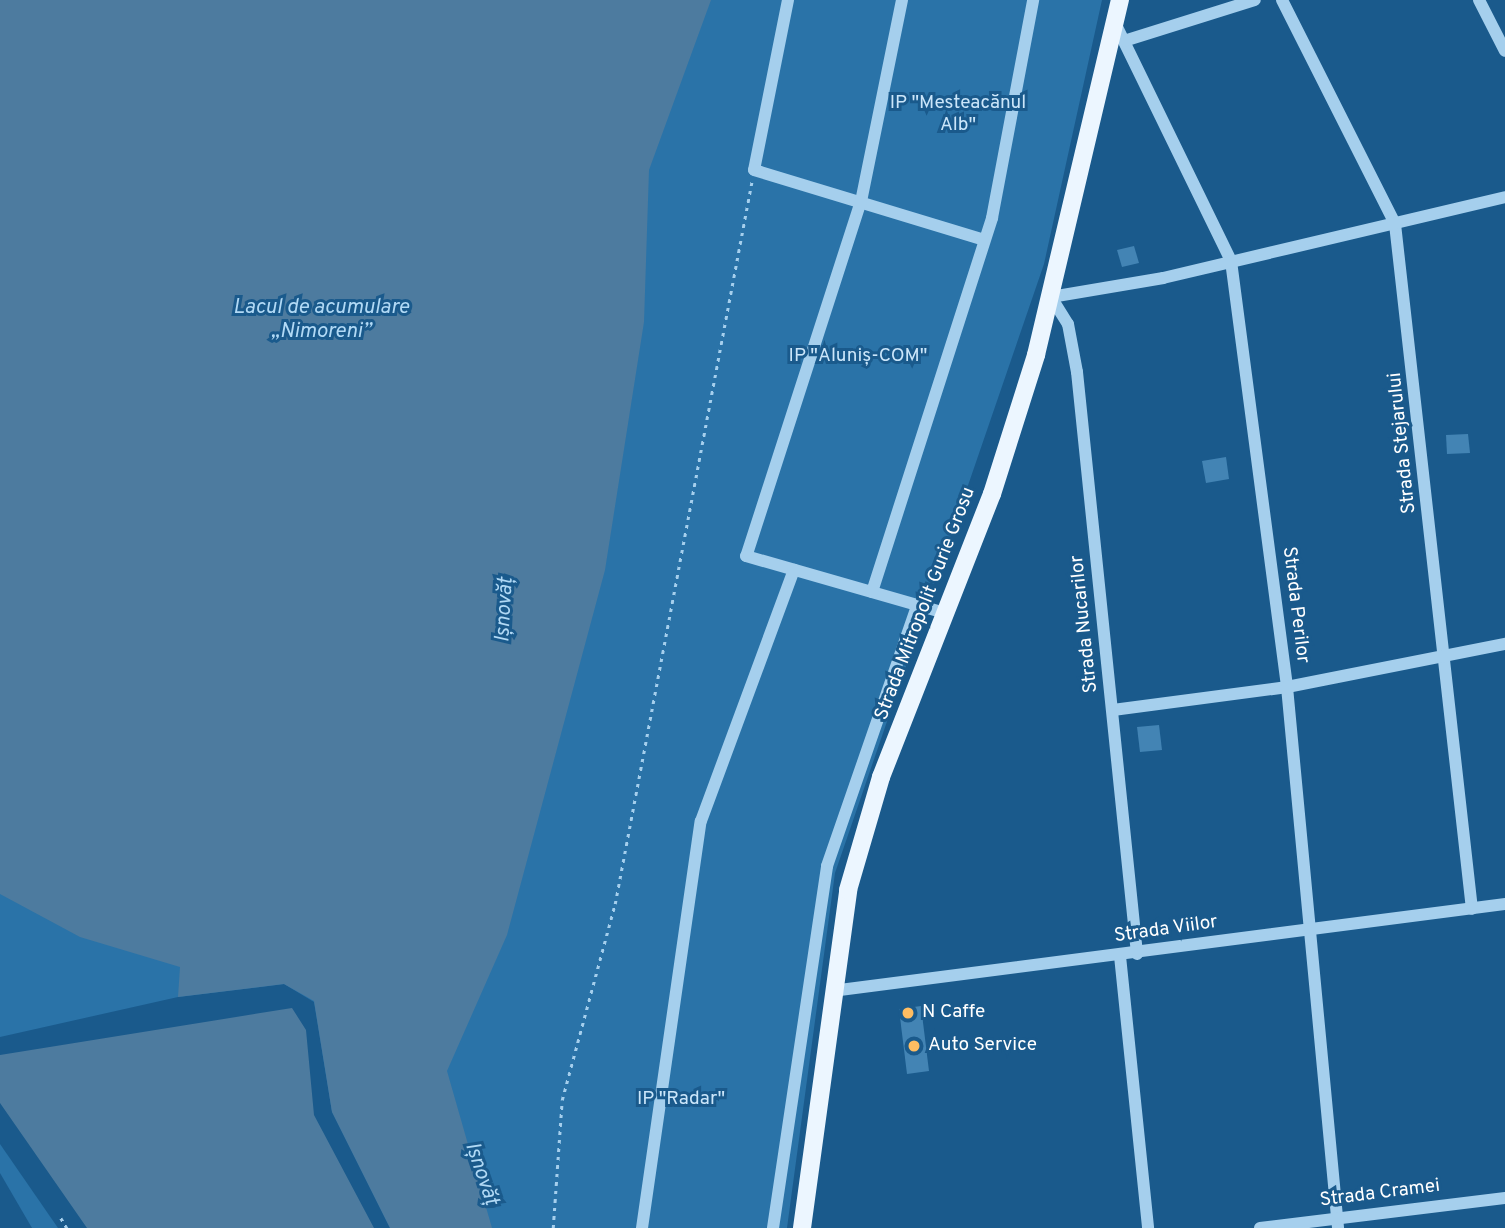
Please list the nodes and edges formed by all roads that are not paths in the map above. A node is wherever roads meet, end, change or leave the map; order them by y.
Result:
1 (788, 0) edge
2 (902, 0) edge
3 (1033, 0) edge
4 (1120, 0) edge
5 (1255, 0) edge
6 (1282, 0) edge
7 (1479, 0) edge
8 (1115, 23) junction
9 (1124, 41) junction
10 (1505, 51) edge
11 (1505, 197) edge
12 (861, 201) junction
13 (1395, 224) junction
14 (984, 240) junction
15 (1231, 261) junction
16 (1051, 297) junction
17 (794, 570) junction
18 (872, 592) junction
19 (917, 606) junction
20 (946, 613) junction
21 (1505, 644) edge
22 (1444, 658) junction
23 (1287, 687) junction
24 (1113, 710) junction
25 (1505, 904) edge
26 (1472, 909) junction
27 (1310, 928) junction
28 (1138, 954) junction
29 (1120, 956) junction
30 (832, 991) junction
31 (1505, 1198) edge
32 (1505, 1204) edge
33 (1337, 1224) edge
34 (642, 1228) edge
35 (773, 1228) edge
36 (802, 1228) edge
37 (1148, 1228) edge
38 (1260, 1228) edge

1 - 12 street
2 - 12 street
3 - 14 street
4 - 8 main road, Strada Mitropolit Gurie Grosu
5 - 9 street
6 - 13 street, Strada Stejarului
7 - 10 street
8 - 9 street, Strada Perilor
8 - 16 main road, Strada Mitropolit Gurie Grosu
9 - 15 street, Strada Perilor
11 - 13 street
12 - 14 street
12 - 17 street
13 - 15 street
13 - 22 street, Strada Stejarului
14 - 18 street
15 - 16 street
15 - 23 street, Strada Perilor
16 - 20 main road, Strada Mitropolit Gurie Grosu
16 - 24 street, Strada Nucarilor
17 - 18 street
17 - 34 street
18 - 19 street
19 - 20 street
19 - 35 street
20 - 30 main road, Strada Mitropolit Gurie Grosu
21 - 22 street
22 - 23 street
22 - 26 street, Strada Stejarului
23 - 24 street
23 - 27 street, Strada Perilor
24 - 28 street, Strada Nucarilor
25 - 26 street, Strada Viilor
26 - 27 street, Strada Viilor
27 - 28 street, Strada Viilor
27 - 33 street, Strada Perilor
28 - 29 street, Strada Viilor
29 - 30 street, Strada Viilor
29 - 37 street
30 - 36 main road, Strada Mitropolit Gurie Grosu
31 - 32 street
31 - 33 street, Strada Cramei
33 - 38 street, Strada Cramei

